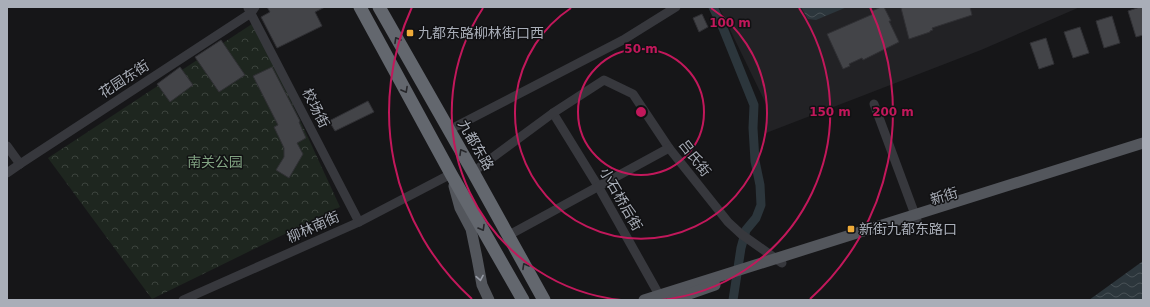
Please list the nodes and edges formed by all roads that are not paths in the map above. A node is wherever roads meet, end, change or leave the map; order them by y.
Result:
1 (360, 7) edge
2 (378, 7) edge
3 (676, 7) edge
4 (251, 9) edge
5 (874, 104) dead end
6 (553, 113) junction
7 (449, 130) junction
8 (1143, 143) edge
9 (7, 146) edge
10 (669, 148) junction
11 (1143, 151) edge
12 (20, 164) junction
13 (473, 172) junction
14 (7, 173) edge
15 (451, 174) junction
16 (598, 186) junction
17 (916, 217) junction
18 (359, 222) junction
19 (508, 235) junction
20 (779, 260) junction
21 (719, 280) junction
22 (661, 298) edge
23 (183, 300) edge
24 (489, 300) edge
25 (523, 300) edge
26 (544, 300) edge
27 (644, 300) edge
28 (672, 300) edge

1 -> 15 highway
7 -> 2 highway, 九都东路
3 - 7 street
4 - 12 street, 花园东街
4 - 18 street, 校场街
5 - 17 street
6 - 10 street, 吕氏街
6 - 13 street
6 - 16 street, 小石桥后街
13 -> 7 highway, 九都东路
8 - 17 main road
9 - 12 street
10 - 16 street
10 - 20 street, 吕氏街
11 - 17 main road, 新街
12 - 14 street, 花园东街
13 - 19 highway, 九都东路
15 - 18 street, 柳林南街
15 -> 24 main road
15 -> 25 highway
16 - 19 street
16 - 22 street, 小石桥后街
17 - 20 main road, 新街
18 - 23 street, 柳林南街
26 -> 19 highway, 九都东路
20 - 21 main road, 新街
21 - 22 main road
21 - 28 main road
22 - 27 main road

